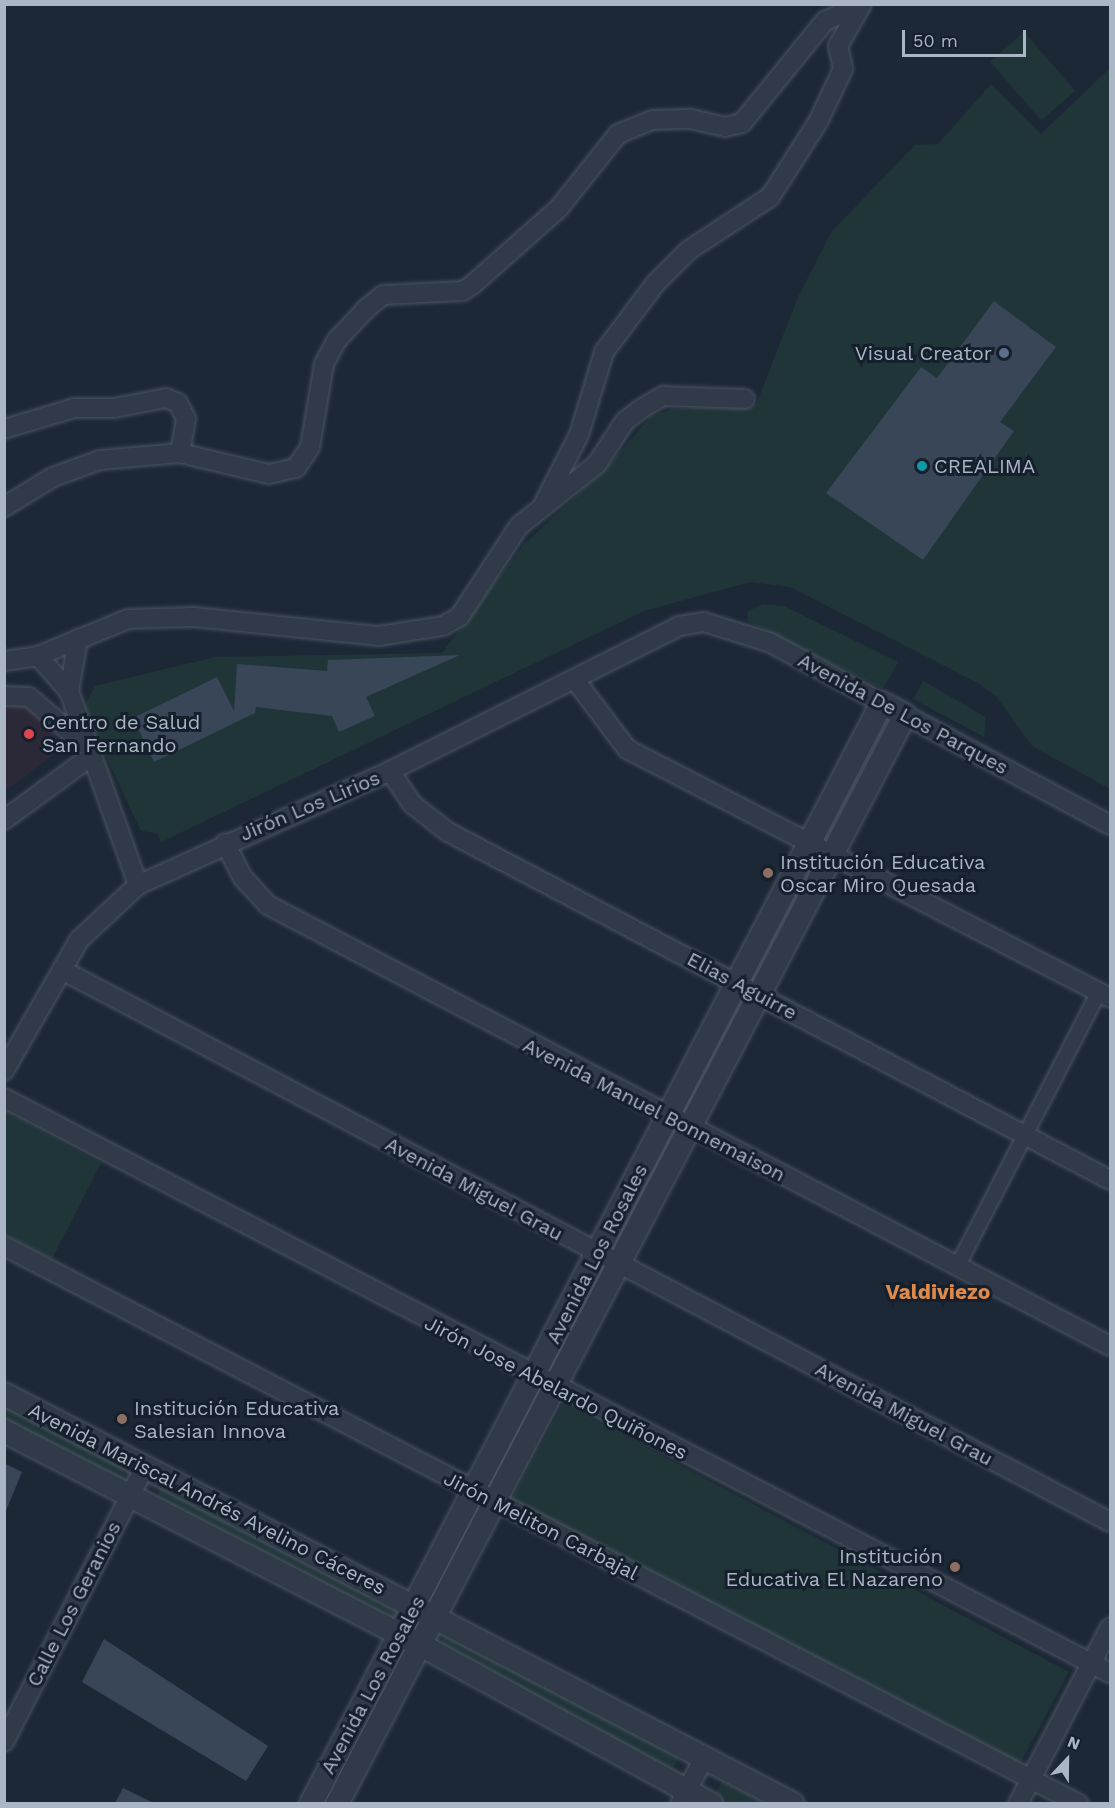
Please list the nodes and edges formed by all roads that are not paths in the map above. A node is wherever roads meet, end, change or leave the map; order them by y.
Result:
1 (861, 5) edge
2 (808, 39) junction
3 (838, 46) junction
4 (745, 399) dead end
5 (4, 429) edge
6 (180, 453) junction
7 (4, 507) edge
8 (541, 508) junction
9 (690, 623) joint
10 (78, 639) junction
11 (38, 656) junction
12 (4, 661) edge
13 (576, 681) junction
14 (69, 691) junction
15 (4, 696) edge
16 (882, 703) junction
17 (905, 715) junction
18 (87, 751) junction
19 (390, 771) junction
20 (4, 820) edge
21 (1110, 825) edge
22 (225, 843) junction
23 (811, 843) junction
24 (831, 853) junction
25 (138, 885) junction
26 (62, 970) junction
27 (748, 988) junction
28 (1105, 995) edge
29 (4, 1071) edge
30 (4, 1098) edge
31 (677, 1124) junction
32 (1025, 1135) junction
33 (1110, 1180) edge
34 (4, 1245) edge
35 (607, 1258) junction
36 (958, 1265) junction
37 (1110, 1346) edge
38 (543, 1382) junction
39 (4, 1394) edge
40 (4, 1431) edge
41 (145, 1467) junction
42 (129, 1495) junction
43 (484, 1496) junction
44 (1110, 1522) edge
45 (425, 1610) junction
46 (1110, 1627) edge
47 (409, 1639) junction
48 (1092, 1663) junction
49 (1110, 1673) edge
50 (4, 1742) edge
51 (703, 1760) junction
52 (1031, 1778) junction
53 (683, 1797) edge
54 (311, 1803) edge
55 (337, 1803) edge
56 (711, 1803) edge
57 (793, 1803) edge
58 (1018, 1803) edge
59 (1079, 1803) edge

1 - 2 street
1 - 3 street
2 - 3 street
2 - 6 street
3 - 8 street
4 - 8 street
5 - 6 street
6 - 7 street
8 - 10 street
9 - 13 street, Jirón Los Lirios
9 - 16 street, Avenida De Los Parques
10 - 11 street
10 - 14 street
11 - 12 street
11 - 14 street
13 - 19 street, Jirón Los Lirios
13 - 23 street
14 - 18 street
15 - 18 street
16 - 17 street, Avenida De Los Parques
16 - 23 street, Avenida Los Rosales
17 - 21 street, Avenida De Los Parques
17 - 24 street, Avenida Los Rosales
18 - 20 street
18 - 25 street
19 - 22 street, Jirón Los Lirios
19 - 27 street, Elias Aguirre
22 - 25 street, Jirón Los Lirios
22 - 31 street, Avenida Manuel Bonnemaison
23 - 24 street
23 - 27 street, Avenida Los Rosales
24 - 27 street, Avenida Los Rosales
24 - 28 street
25 - 26 street, Jirón Los Lirios
26 - 29 street, Jirón Los Lirios
26 - 35 street, Avenida Miguel Grau
27 - 31 street, Avenida Los Rosales
27 - 32 street, Elias Aguirre
28 - 32 street
30 - 38 street, Jirón Jose Abelardo Quiñones
31 - 35 street, Avenida Los Rosales
31 - 36 street, Avenida Manuel Bonnemaison
32 - 33 street, Elias Aguirre
32 - 36 street
34 - 43 street, Jirón Meliton Carbajal
35 - 38 street, Avenida Los Rosales
35 - 44 street, Avenida Miguel Grau
36 - 37 street, Avenida Manuel Bonnemaison
38 - 43 street, Avenida Los Rosales
38 - 48 street, Jirón Jose Abelardo Quiñones
39 - 41 street, Avenida Mariscal Andrés Avelino Cáceres
40 - 42 street, Avenida Mariscal Andrés Avelino Cáceres
41 - 42 street, Calle Los Geranios
41 - 45 street, Avenida Mariscal Andrés Avelino Cáceres
42 - 47 street, Avenida Mariscal Andrés Avelino Cáceres
42 - 50 street, Calle Los Geranios
43 - 45 street, Avenida Los Rosales
43 - 52 street, Jirón Meliton Carbajal
45 - 47 street, Avenida Los Rosales
45 - 51 street, Avenida Mariscal Andrés Avelino Cáceres
46 - 48 street
47 - 53 street, Avenida Mariscal Andrés Avelino Cáceres
47 - 54 street, Avenida Los Rosales
47 - 55 street, Avenida Los Rosales
48 - 49 street, Jirón Jose Abelardo Quiñones
48 - 52 street
51 - 53 street
51 - 57 street, Avenida Mariscal Andrés Avelino Cáceres
52 - 58 street
52 - 59 street, Jirón Meliton Carbajal
53 - 56 street, Avenida Mariscal Andrés Avelino Cáceres

